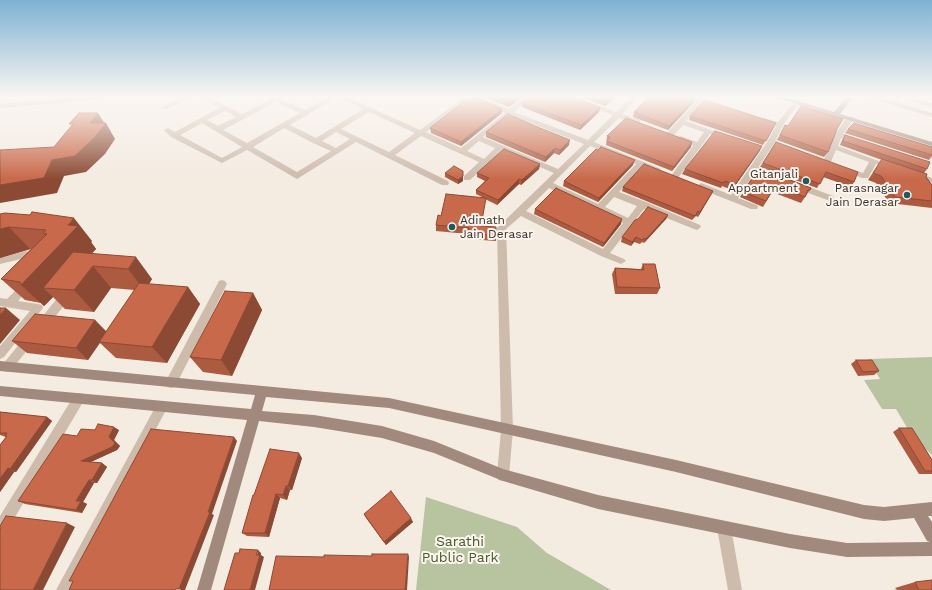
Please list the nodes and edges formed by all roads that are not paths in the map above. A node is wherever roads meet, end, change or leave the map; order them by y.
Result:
1 (190, 125) edge
2 (210, 125) edge
3 (227, 125) edge
4 (283, 125) joint
5 (343, 125) edge
6 (403, 125) edge
7 (433, 125) edge
8 (494, 125) edge
9 (541, 125) edge
10 (606, 125) edge
11 (679, 125) edge
12 (690, 125) edge
13 (780, 125) edge
14 (847, 125) edge
15 (872, 125) edge
16 (873, 125) edge
17 (218, 129) junction
18 (336, 129) junction
19 (709, 131) junction
20 (422, 133) junction
21 (840, 135) junction
22 (356, 138) junction
23 (478, 138) junction
24 (316, 141) junction
25 (737, 141) edge
26 (932, 141) edge
27 (861, 142) edge
28 (588, 143) junction
29 (932, 144) edge
30 (247, 146) junction
31 (699, 146) junction
32 (835, 147) junction
33 (500, 148) junction
34 (337, 151) junction
35 (462, 151) junction
36 (390, 156) junction
37 (874, 161) junction
38 (485, 162) junction
39 (640, 163) junction
40 (888, 166) edge
41 (902, 170) edge
42 (559, 172) junction
43 (676, 176) junction
44 (467, 178) dead end
45 (788, 182) edge
46 (445, 183) dead end
47 (929, 183) edge
48 (548, 184) junction
49 (613, 193) junction
50 (830, 198) dead end
51 (733, 199) junction
52 (643, 204) junction
53 (754, 207) dead end
54 (599, 208) junction
55 (520, 212) junction
56 (629, 222) junction
57 (697, 227) dead end
58 (604, 254) junction
59 (0, 261) edge
60 (621, 261) dead end
61 (48, 264) edge
62 (37, 276) edge
63 (76, 284) edge
64 (222, 284) dead end
65 (4, 302) edge
66 (0, 354) edge
67 (4, 366) edge
68 (171, 383) junction
69 (0, 391) edge
70 (262, 391) junction
71 (79, 398) junction
72 (162, 406) junction
73 (255, 415) junction
74 (507, 430) junction
75 (503, 475) junction
76 (932, 510) edge
77 (918, 512) junction
78 (724, 528) junction
79 (0, 529) edge
80 (932, 536) edge
81 (932, 549) edge
82 (63, 590) edge
83 (204, 590) edge
84 (735, 590) edge

1 - 30 street
2 - 17 street
3 - 17 street
4 - 24 street
4 - 30 street
5 - 18 street
6 - 20 street
7 - 20 street
8 - 23 street
9 - 28 street
10 - 28 street
11 - 31 street
12 - 19 street
13 - 51 street
14 - 21 street
15 - 29 street
16 - 26 street
17 - 30 street
18 - 22 street
18 - 24 street
19 - 25 street
19 - 31 street
20 - 35 street
20 - 36 street
21 - 27 street
21 - 32 street
22 - 34 street
22 - 36 street
23 - 33 street
23 - 35 street
24 - 34 street
28 - 39 street
28 - 42 street
30 - 34 street
31 - 43 street
32 - 37 street
32 - 37 street
33 - 38 street
33 - 42 street
35 - 38 street
36 - 46 street
37 - 40 street
38 - 44 street
39 - 43 street
39 - 49 street
41 - 47 street
42 - 48 street
43 - 51 street
45 - 50 street
48 - 54 street
48 - 55 street
49 - 52 street
49 - 54 street
51 - 53 street
52 - 56 street
52 - 57 street
54 - 56 street
55 - 58 street
55 - 74 street
56 - 58 street
58 - 60 street
59 - 61 street
62 - 65 street
63 - 67 street
64 - 68 street
65 - 66 street
67 - 68 street
68 - 70 street
69 - 71 street
70 - 73 street
70 - 74 street
71 - 72 street
71 - 79 street
72 - 73 street
72 - 82 street
73 - 75 street
73 - 83 street
74 - 75 street
74 - 77 street
75 - 78 street
76 - 77 street
77 - 80 street
78 - 81 street
78 - 84 street

